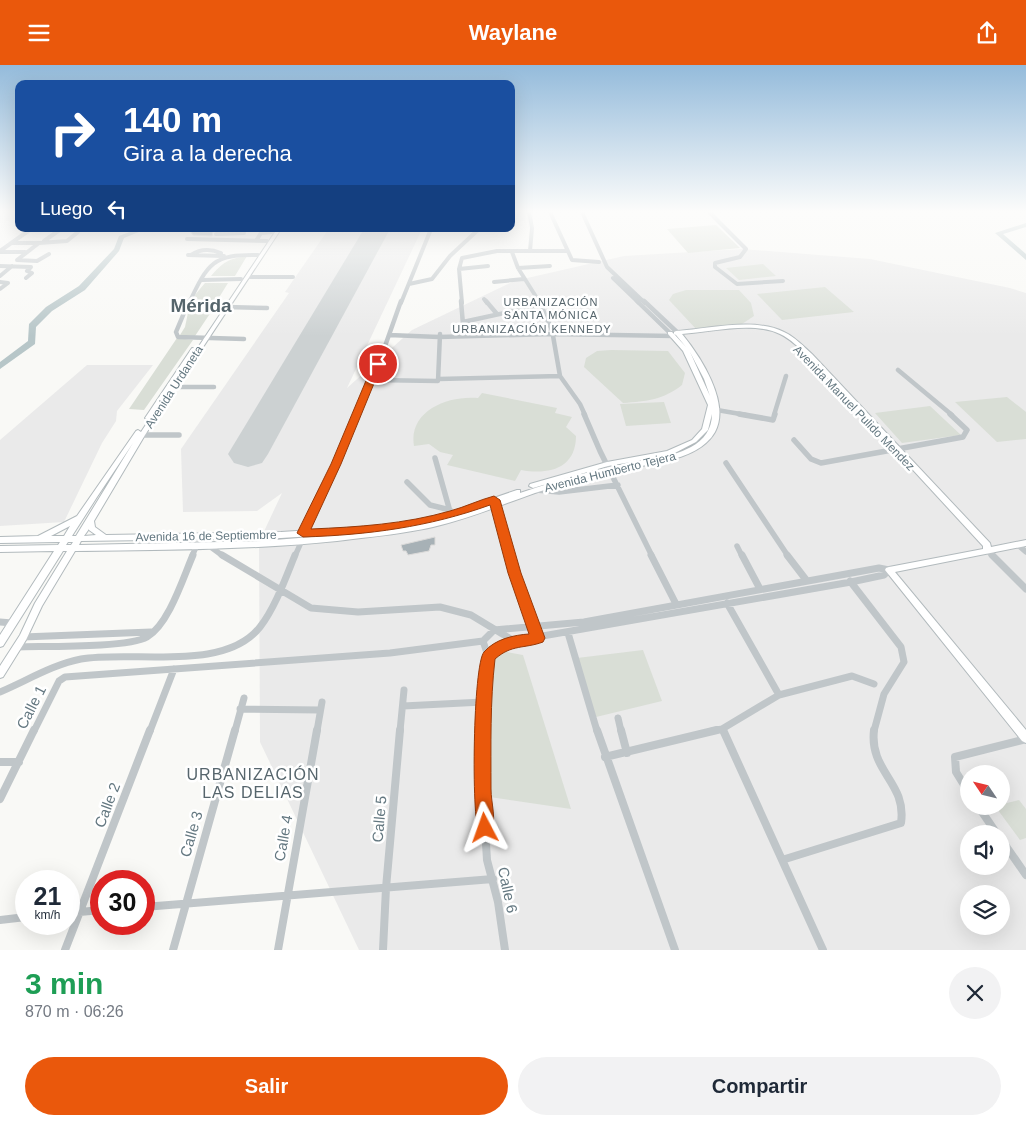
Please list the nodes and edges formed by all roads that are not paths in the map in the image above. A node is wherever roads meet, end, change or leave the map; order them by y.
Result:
1 (24, 253) edge
2 (192, 253) edge
3 (262, 253) edge
4 (421, 253) edge
5 (452, 253) edge
6 (497, 253) edge
7 (512, 253) edge
8 (568, 253) edge
9 (597, 253) edge
10 (600, 253) edge
11 (743, 253) edge
12 (49, 255) dead end
13 (218, 255) joint
14 (258, 255) joint
15 (224, 256) junction
16 (600, 262) junction
17 (0, 266) edge
18 (488, 266) dead end
19 (550, 266) dead end
20 (12, 267) junction
21 (518, 268) junction
22 (460, 269) junction
23 (0, 276) edge
24 (293, 277) dead end
25 (26, 278) dead end
26 (245, 278) junction
27 (524, 279) junction
28 (202, 280) junction
29 (783, 281) dead end
30 (0, 282) edge
31 (494, 283) dead end
32 (409, 284) junction
33 (0, 289) edge
34 (484, 299) dead end
35 (540, 305) junction
36 (224, 306) junction
37 (186, 307) junction
38 (267, 308) dead end
39 (496, 315) junction
40 (462, 322) junction
41 (552, 332) junction
42 (390, 334) junction
43 (676, 334) junction
44 (440, 335) junction
45 (463, 335) junction
46 (204, 338) junction
47 (244, 339) dead end
48 (898, 370) dead end
49 (786, 376) dead end
50 (560, 377) junction
51 (439, 379) junction
52 (373, 380) junction
53 (175, 387) junction
54 (214, 387) dead end
55 (717, 410) junction
56 (142, 435) junction
57 (179, 435) dead end
58 (794, 440) dead end
59 (895, 449) junction
60 (435, 458) dead end
61 (726, 463) dead end
62 (609, 466) junction
63 (407, 482) dead end
64 (618, 485) junction
65 (536, 490) junction
66 (496, 502) junction
67 (451, 512) junction
68 (81, 517) junction
69 (90, 521) junction
70 (302, 537) junction
71 (67, 539) junction
72 (78, 539) junction
73 (105, 539) junction
74 (0, 540) edge
75 (36, 544) junction
76 (1022, 544) edge
77 (197, 545) junction
78 (208, 545) junction
79 (737, 546) dead end
80 (73, 547) junction
81 (84, 547) junction
82 (62, 548) junction
83 (0, 549) edge
84 (988, 550) junction
85 (1026, 552) edge
86 (51, 564) junction
87 (62, 566) junction
88 (889, 570) junction
89 (846, 575) junction
90 (807, 581) junction
91 (851, 582) junction
92 (280, 589) junction
93 (760, 589) junction
94 (1026, 589) edge
95 (727, 603) junction
96 (676, 604) junction
97 (0, 622) edge
98 (12, 623) junction
99 (534, 628) junction
100 (494, 630) junction
101 (151, 632) junction
102 (568, 633) junction
103 (23, 637) junction
104 (538, 638) junction
105 (483, 641) junction
106 (514, 641) junction
107 (0, 643) edge
108 (17, 647) junction
109 (488, 656) junction
110 (174, 669) junction
111 (0, 674) edge
112 (874, 684) dead end
113 (404, 690) dead end
114 (0, 692) edge
115 (778, 695) junction
116 (244, 697) dead end
117 (483, 702) junction
118 (403, 706) junction
119 (240, 709) junction
120 (618, 718) dead end
121 (722, 729) junction
122 (1026, 739) edge
123 (627, 753) junction
124 (605, 757) junction
125 (0, 762) edge
126 (18, 762) junction
127 (960, 781) edge
128 (0, 799) edge
129 (1010, 852) edge
130 (782, 860) junction
131 (1026, 875) edge
132 (493, 879) junction
133 (386, 888) junction
134 (286, 896) junction
135 (185, 903) junction
136 (155, 906) edge
137 (90, 911) edge
138 (81, 912) junction
139 (15, 918) edge
140 (0, 920) edge
141 (65, 950) edge
142 (173, 950) edge
143 (278, 950) edge
144 (383, 950) edge
145 (505, 950) edge
146 (675, 950) edge
147 (823, 950) edge

1 - 12 street
2 - 13 street
3 - 26 street, Avenida Urdaneta
4 - 32 street
5 - 32 street
6 - 22 street
7 - 21 street
8 - 16 street
9 - 16 street, Avenida Humberto Tejera
10 - 43 street, Avenida Humberto Tejera
11 - 29 street
13 - 15 street
14 - 15 street
14 - 26 street, Avenida Urdaneta
15 - 28 street
16 - 43 street, Avenida Humberto Tejera
17 - 20 street
18 - 22 street
19 - 21 street
20 - 23 street
20 - 25 street
21 - 27 street
22 - 40 street
24 - 26 street
26 - 28 street
26 - 36 street, Avenida Urdaneta
27 - 31 street
27 - 35 street
28 - 37 street
30 - 33 street
32 - 42 street
34 - 39 street
35 - 39 street
35 - 41 street
36 - 37 street
36 - 38 street
36 - 46 street, Avenida Urdaneta
37 - 46 street
39 - 40 street
40 - 45 street
41 - 43 street, Avenida Manuel Pulido Mendez
41 - 45 street, Avenida Manuel Pulido Mendez
41 - 50 street
42 - 44 street, Avenida Manuel Pulido Mendez
42 - 52 street
43 - 55 street, Avenida Humberto Tejera
43 - 59 street, Avenida Manuel Pulido Mendez
43 - 62 street, Avenida Humberto Tejera
44 - 45 street, Avenida Manuel Pulido Mendez
44 - 51 street
46 - 47 street
46 - 53 street, Avenida Urdaneta
46 - 68 street, Avenida Urdaneta
48 - 59 street
49 - 55 street
50 - 51 street
50 - 62 street
51 - 52 street
52 - 70 street
53 - 54 street
53 - 56 street, Avenida Urdaneta
55 - 62 street, Avenida Humberto Tejera
56 - 57 street
56 - 69 street, Avenida Urdaneta
58 - 59 street
59 - 84 street, Avenida Manuel Pulido Mendez
60 - 67 street
61 - 90 street
62 - 64 street
62 - 65 street, Avenida Humberto Tejera
62 - 66 street, Avenida Humberto Tejera
63 - 67 street
64 - 65 street
64 - 96 street
65 - 66 street, Avenida Humberto Tejera
66 - 67 street, Avenida Humberto Tejera
66 - 70 street, Avenida Humberto Tejera
66 - 99 street
67 - 70 street, Avenida Humberto Tejera
68 - 71 street, Avenida Urdaneta
68 - 75 street
69 - 72 street, Avenida Urdaneta
69 - 73 street
70 - 73 street, Avenida 16 de Septiembre
70 - 78 street, Avenida 16 de Septiembre
70 - 92 street
71 - 72 street, Avenida 16 de Septiembre
71 - 75 street, Avenida 16 de Septiembre
71 - 82 street, Avenida Urdaneta
72 - 73 street, Avenida 16 de Septiembre
72 - 80 street, Avenida Urdaneta
74 - 75 street
75 - 82 street, Avenida 16 de Septiembre
75 - 83 street
75 - 86 street
76 - 84 street
76 - 85 street
77 - 78 street, Avenida 16 de Septiembre
77 - 81 street, Avenida 16 de Septiembre
77 - 101 street
78 - 92 street
79 - 93 street
80 - 81 street, Avenida 16 de Septiembre
80 - 82 street, Avenida 16 de Septiembre
80 - 87 street, Avenida Urdaneta
81 - 87 street
82 - 86 street, Avenida Urdaneta
84 - 88 street
84 - 94 street
86 - 98 street, Avenida Urdaneta
87 - 103 street, Avenida Urdaneta
88 - 89 street
88 - 91 street
88 - 122 street
89 - 90 street
89 - 91 street
90 - 93 street
91 - 95 street
91 - 130 street
92 - 100 street
92 - 114 street
93 - 96 street
95 - 102 street
95 - 115 street
96 - 99 street
97 - 98 street
98 - 107 street, Avenida Urdaneta
99 - 100 street
99 - 104 street
100 - 105 street
100 - 106 street
101 - 103 street
101 - 108 street
102 - 104 street
102 - 124 street
103 - 108 street, Avenida Urdaneta
104 - 106 street
105 - 109 street
105 - 110 street
106 - 109 street
108 - 111 street, Avenida Urdaneta
109 - 117 street, Calle 6
110 - 126 street, Calle 1
110 - 138 street, Calle 2
112 - 115 street
113 - 118 street, Calle 5
115 - 121 street
116 - 119 street, Calle 3
117 - 118 street
117 - 132 street, Calle 6
118 - 133 street, Calle 5
119 - 134 street, Calle 4
119 - 135 street, Calle 3
120 - 123 street
121 - 123 street
121 - 130 street
122 - 127 street
123 - 124 street
124 - 146 street
125 - 126 street
126 - 128 street, Calle 1
129 - 131 street
130 - 147 street
132 - 133 street
132 - 145 street, Calle 6
133 - 134 street
133 - 144 street, Calle 5
134 - 135 street
134 - 143 street, Calle 4
135 - 136 street
135 - 142 street, Calle 3
137 - 138 street
138 - 141 street, Calle 2
139 - 140 street

